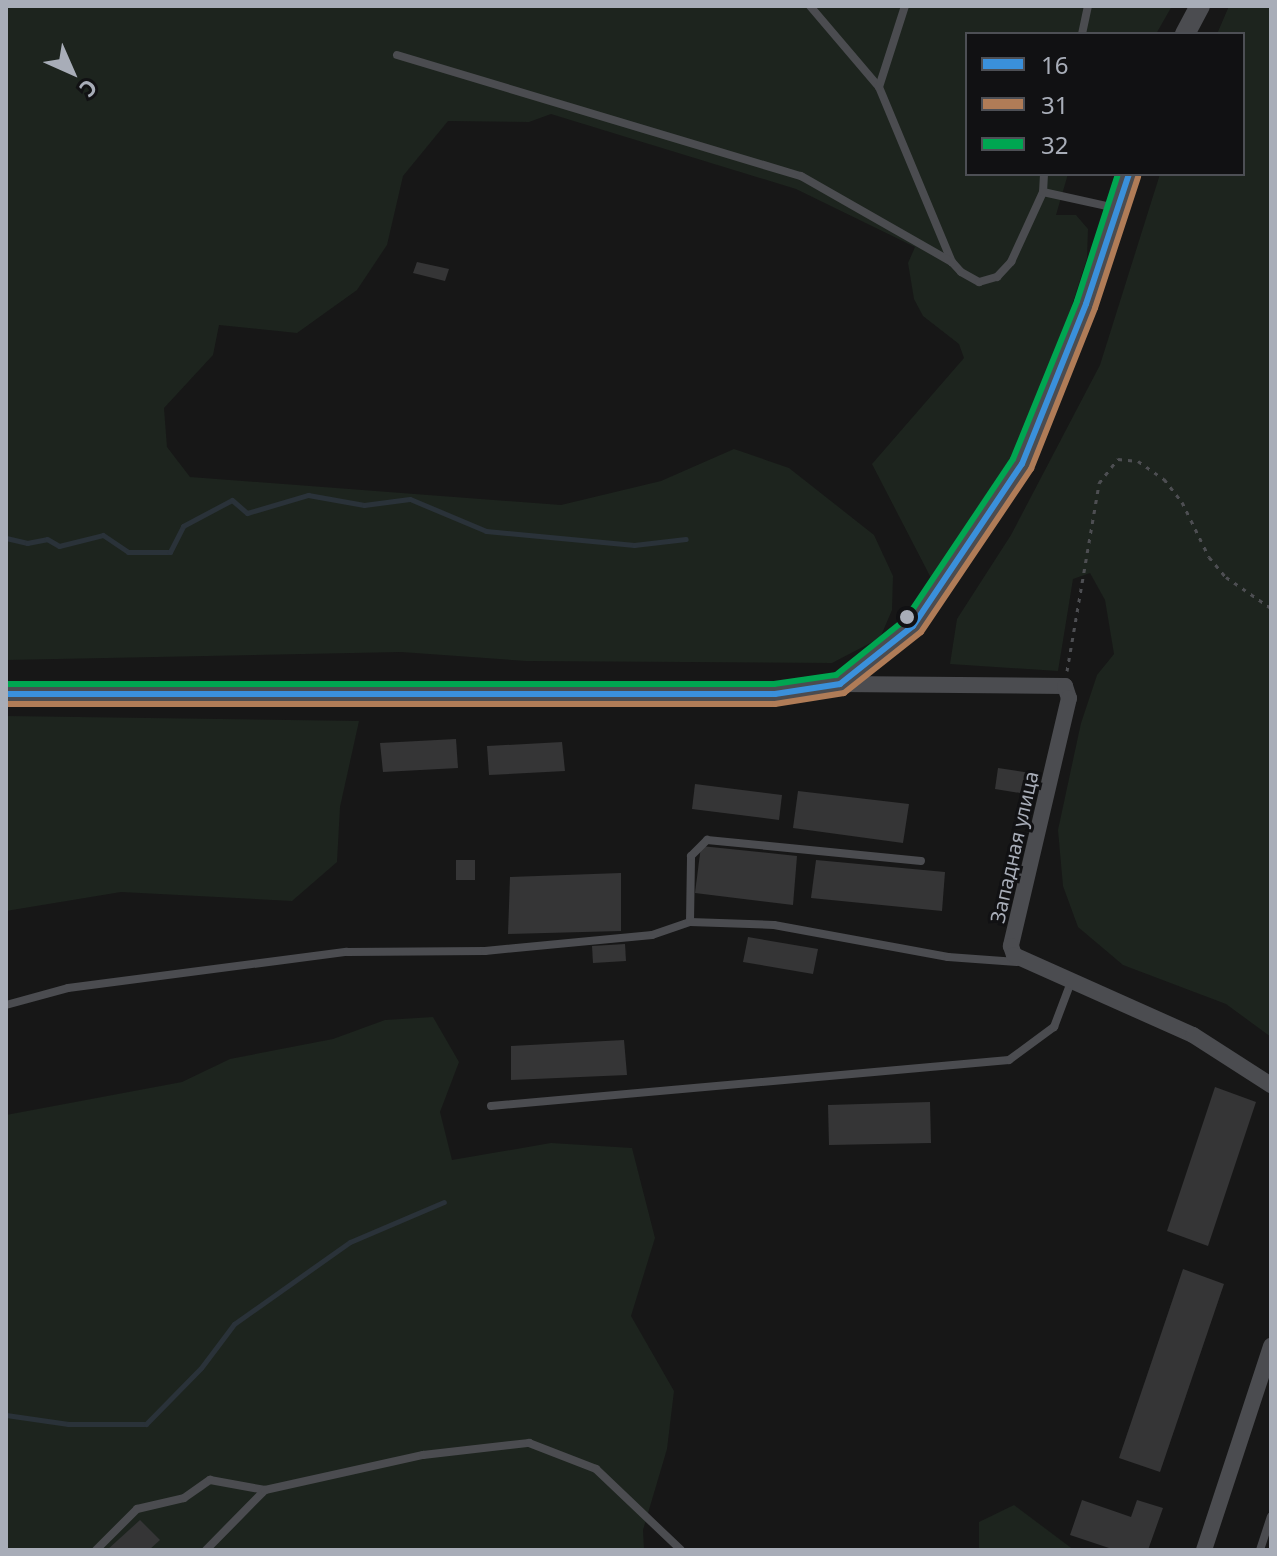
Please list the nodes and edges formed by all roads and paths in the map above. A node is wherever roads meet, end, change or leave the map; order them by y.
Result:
1 (810, 6) edge
2 (905, 6) edge
3 (1088, 6) edge
4 (1200, 6) edge
5 (1082, 32) edge
6 (1186, 32) edge
7 (397, 55) dead end
8 (879, 87) junction
9 (1044, 176) edge
10 (1128, 176) edge
11 (1043, 192) junction
12 (1117, 208) junction
13 (952, 262) junction
14 (1271, 608) edge
15 (840, 684) junction
16 (1065, 686) junction
17 (6, 694) edge
18 (921, 861) dead end
19 (690, 922) junction
20 (1022, 962) junction
21 (1071, 982) junction
22 (6, 1005) edge
23 (1271, 1085) edge
24 (491, 1106) dead end
25 (1271, 1346) edge
26 (265, 1490) junction
27 (1271, 1517) edge
28 (96, 1550) edge
29 (206, 1550) edge
30 (681, 1550) edge
31 (1204, 1550) edge
32 (1260, 1550) edge

1 - 8 lane
2 - 8 lane
3 - 5 lane
4 - 6 street
7 - 13 lane
8 - 13 lane
9 - 11 lane
10 - 12 street
11 - 12 lane
11 - 13 lane
12 - 15 street
14 - 16 path
15 - 16 street
15 - 17 street
16 - 20 street, Западная улица
18 - 19 lane
19 - 20 lane
19 - 22 lane
20 - 21 street
21 - 23 street
21 - 24 lane
25 - 31 street
26 - 28 lane
26 - 29 lane
26 - 30 lane
27 - 32 lane

